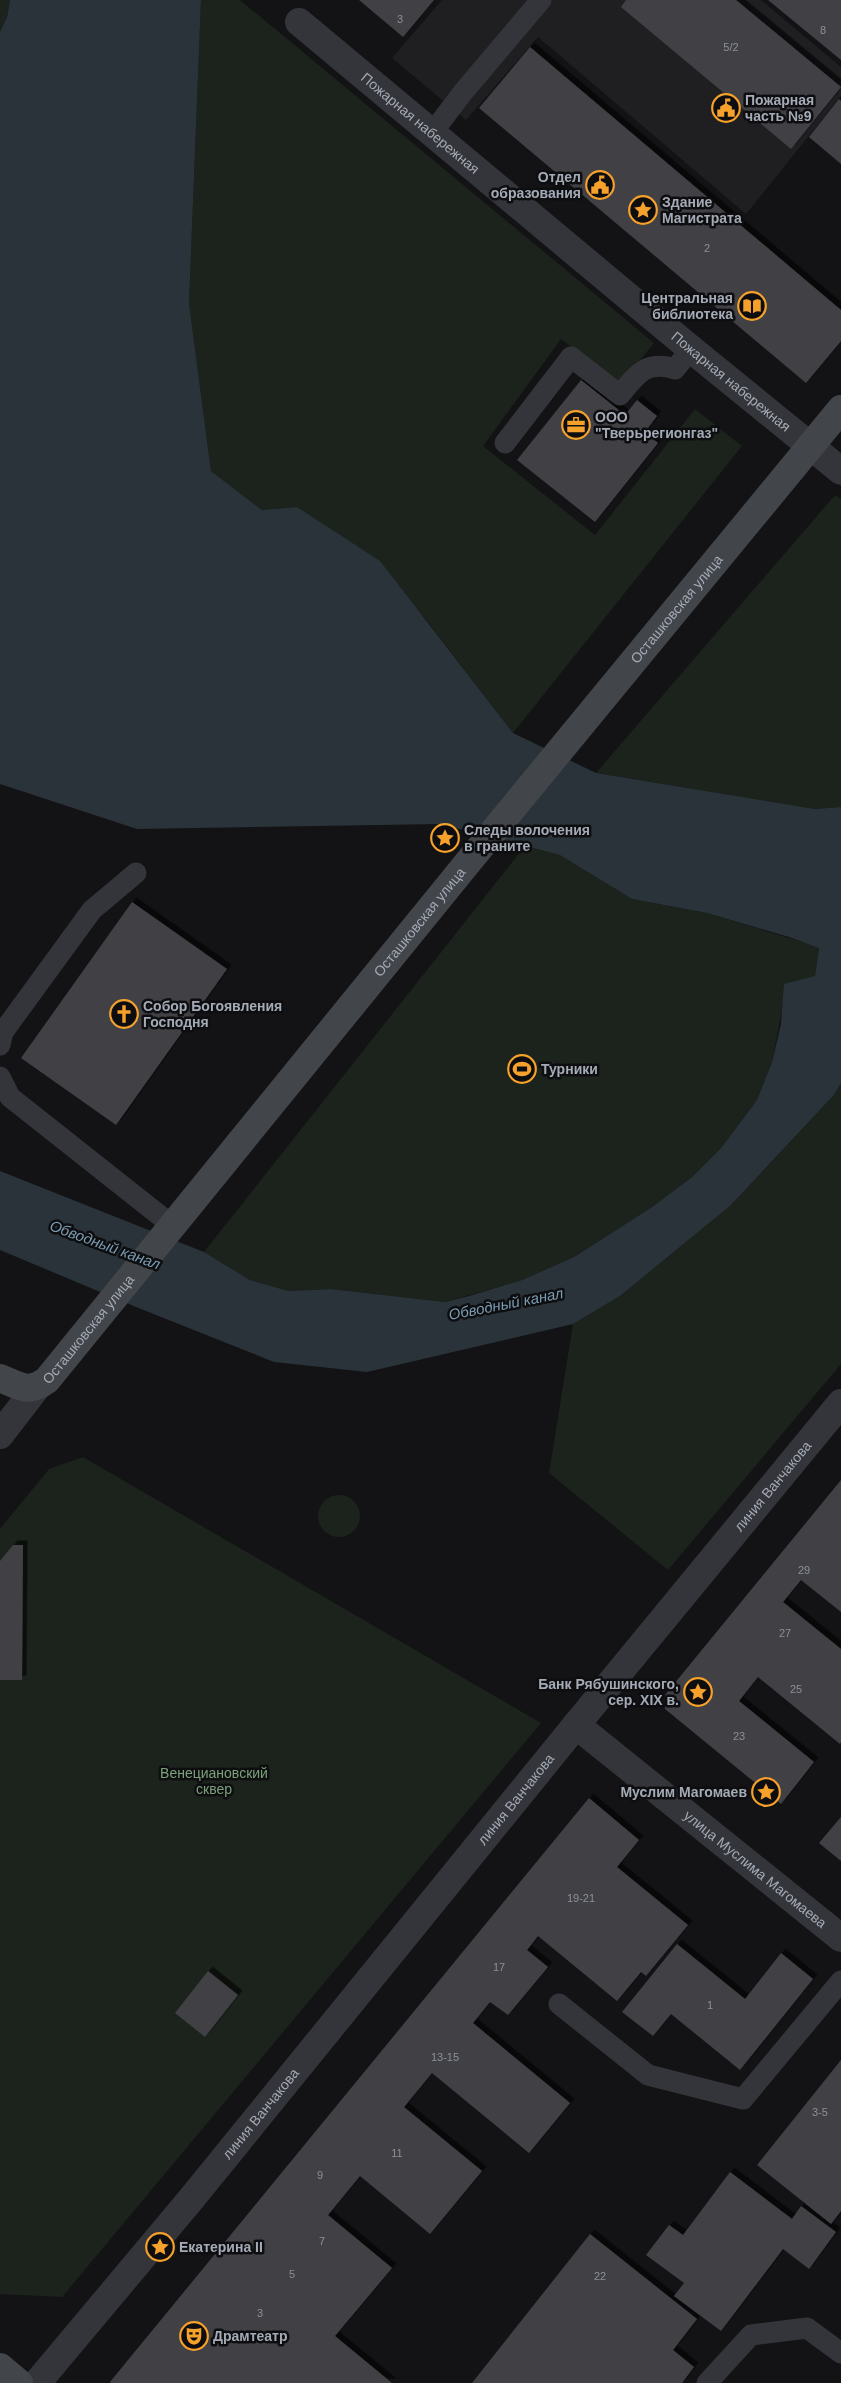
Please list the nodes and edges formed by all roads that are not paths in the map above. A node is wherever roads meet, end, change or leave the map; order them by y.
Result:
1 (541, 0) edge
2 (299, 22) dead end
3 (432, 133) junction
4 (691, 349) junction
5 (841, 409) edge
6 (504, 443) dead end
7 (810, 447) junction
8 (841, 471) edge
9 (136, 873) dead end
10 (0, 1045) edge
11 (0, 1077) edge
12 (173, 1226) junction
13 (0, 1378) edge
14 (37, 1387) junction
15 (841, 1402) edge
16 (0, 1435) edge
17 (576, 1725) junction
18 (841, 1938) edge
19 (841, 1981) edge
20 (559, 2004) dead end
21 (841, 2353) edge
22 (0, 2367) edge
23 (19, 2383) edge
24 (37, 2383) edge
25 (707, 2383) edge

1 - 3 lane
2 - 3 street, Пожарная набережная
3 - 4 street, Пожарная набережная
4 - 6 lane
4 - 7 street, Пожарная набережная
5 - 7 street, Осташковская улица
7 - 8 street, Пожарная набережная
7 - 12 street, Осташковская улица
9 - 10 lane
11 - 12 lane
12 - 14 street, Осташковская улица
13 - 14 street
14 - 16 street
15 - 17 street, линия Ванчакова
17 - 18 street, улица Муслима Магомаева
17 - 24 street, линия Ванчакова
19 - 20 lane
21 - 25 lane
22 - 23 street

